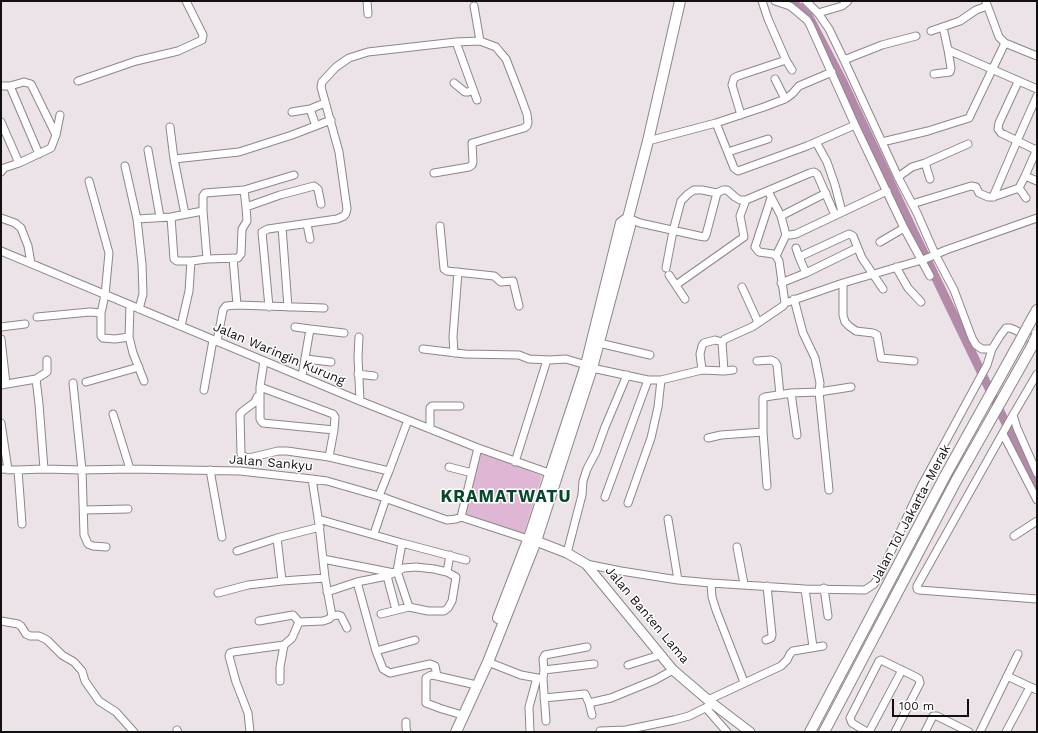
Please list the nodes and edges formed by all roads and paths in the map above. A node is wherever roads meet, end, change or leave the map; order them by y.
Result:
1 (186, 1) edge
2 (368, 1) edge
3 (680, 1) edge
4 (762, 1) edge
5 (775, 1) edge
6 (848, 1) edge
7 (808, 2) edge
8 (986, 3) edge
9 (474, 6) dead end
10 (818, 13) junction
11 (368, 14) dead end
12 (943, 27) junction
13 (931, 31) dead end
14 (916, 36) dead end
15 (480, 41) junction
16 (456, 42) junction
17 (1005, 43) junction
18 (948, 50) junction
19 (1037, 56) edge
20 (786, 60) junction
21 (844, 60) junction
22 (792, 70) dead end
23 (992, 70) junction
24 (832, 72) junction
25 (934, 74) dead end
26 (775, 79) dead end
27 (78, 81) dead end
28 (1018, 82) junction
29 (454, 83) dead end
30 (1, 86) edge
31 (10, 86) junction
32 (1037, 89) edge
33 (473, 90) junction
34 (1037, 96) edge
35 (785, 98) junction
36 (477, 100) dead end
37 (325, 103) junction
38 (310, 109) junction
39 (292, 112) dead end
40 (60, 115) dead end
41 (740, 115) junction
42 (331, 120) junction
43 (1, 122) edge
44 (716, 123) junction
45 (855, 125) junction
46 (316, 126) junction
47 (170, 127) dead end
48 (56, 135) junction
49 (768, 139) dead end
50 (648, 141) junction
51 (1017, 141) junction
52 (816, 142) junction
53 (882, 142) junction
54 (968, 144) dead end
55 (1037, 149) edge
56 (148, 150) dead end
57 (728, 152) junction
58 (39, 154) junction
59 (174, 159) junction
60 (19, 163) junction
61 (925, 163) junction
62 (125, 166) dead end
63 (2, 169) edge
64 (434, 173) dead end
65 (294, 175) dead end
66 (1025, 176) junction
67 (898, 177) junction
68 (930, 178) dead end
69 (89, 181) dead end
70 (1037, 181) edge
71 (1019, 188) junction
72 (244, 190) junction
73 (887, 191) junction
74 (717, 193) junction
75 (826, 193) junction
76 (770, 194) junction
77 (993, 198) junction
78 (1026, 198) dead end
79 (746, 200) junction
80 (321, 204) dead end
81 (912, 204) junction
82 (246, 207) junction
83 (203, 211) junction
84 (842, 212) junction
85 (185, 214) junction
86 (835, 215) junction
87 (781, 216) junction
88 (160, 217) junction
89 (171, 217) junction
90 (1, 218) edge
91 (628, 218) junction
92 (1037, 218) edge
93 (137, 219) junction
94 (306, 224) junction
95 (440, 226) dead end
96 (282, 227) junction
97 (904, 228) junction
98 (673, 230) junction
99 (786, 235) junction
100 (310, 240) dead end
101 (880, 242) dead end
102 (796, 248) dead end
103 (857, 248) junction
104 (1, 251) edge
105 (934, 255) junction
106 (776, 256) junction
107 (799, 257) junction
108 (234, 258) junction
109 (207, 259) junction
110 (923, 260) junction
111 (191, 261) junction
112 (31, 264) junction
113 (896, 267) junction
114 (458, 272) junction
115 (806, 273) junction
116 (874, 274) junction
117 (930, 276) dead end
118 (782, 283) junction
119 (843, 283) junction
120 (676, 285) junction
121 (742, 287) dead end
122 (883, 289) dead end
123 (105, 295) junction
124 (685, 299) dead end
125 (794, 299) junction
126 (921, 302) dead end
127 (785, 303) junction
128 (237, 305) junction
129 (130, 306) junction
130 (269, 306) junction
131 (519, 306) dead end
132 (288, 307) junction
133 (324, 308) dead end
134 (139, 309) junction
135 (1037, 310) edge
136 (101, 313) junction
137 (37, 317) dead end
138 (758, 322) junction
139 (25, 324) dead end
140 (181, 326) junction
141 (1, 327) edge
142 (295, 327) dead end
143 (310, 329) junction
144 (344, 333) dead end
145 (1037, 335) edge
146 (129, 337) junction
147 (360, 337) dead end
148 (1, 339) edge
149 (215, 340) junction
150 (722, 342) junction
151 (599, 343) junction
152 (1034, 345) edge
153 (423, 349) dead end
154 (992, 349) junction
155 (454, 353) junction
156 (650, 355) dead end
157 (306, 359) junction
158 (47, 360) dead end
159 (548, 360) junction
160 (264, 361) junction
161 (757, 361) dead end
162 (914, 361) dead end
163 (331, 362) dead end
164 (589, 366) junction
165 (139, 367) junction
166 (702, 370) junction
167 (733, 370) dead end
168 (724, 371) junction
169 (358, 374) junction
170 (1037, 374) edge
171 (627, 375) junction
172 (302, 376) junction
173 (374, 376) dead end
174 (36, 379) junction
175 (648, 380) junction
176 (661, 380) junction
177 (144, 381) dead end
178 (86, 382) dead end
179 (73, 383) dead end
180 (3, 384) edge
181 (851, 387) dead end
182 (204, 390) dead end
183 (260, 391) junction
184 (819, 392) junction
185 (791, 394) junction
186 (780, 395) junction
187 (360, 401) junction
188 (460, 406) dead end
189 (113, 414) dead end
190 (1012, 417) junction
191 (408, 420) junction
192 (1, 423) edge
193 (430, 429) junction
194 (334, 430) junction
195 (763, 432) junction
196 (1004, 432) junction
197 (797, 435) dead end
198 (708, 438) dead end
199 (478, 448) junction
200 (329, 457) junction
201 (515, 462) junction
202 (449, 467) dead end
203 (5, 469) edge
204 (44, 469) junction
205 (130, 469) junction
206 (18, 470) junction
207 (82, 470) junction
208 (210, 470) junction
209 (389, 472) junction
210 (472, 473) junction
211 (550, 473) junction
212 (1037, 473) edge
213 (312, 479) junction
214 (767, 486) dead end
215 (829, 490) dead end
216 (382, 497) junction
217 (605, 497) dead end
218 (1037, 500) edge
219 (628, 503) dead end
220 (128, 509) dead end
221 (84, 510) junction
222 (461, 517) junction
223 (318, 519) junction
224 (668, 519) dead end
225 (1037, 521) edge
226 (22, 524) dead end
227 (320, 527) junction
228 (374, 534) junction
229 (1014, 536) dead end
230 (222, 537) dead end
231 (277, 538) junction
232 (532, 540) junction
233 (402, 543) junction
234 (106, 547) dead end
235 (737, 547) dead end
236 (237, 551) dead end
237 (567, 553) junction
238 (450, 555) junction
239 (323, 559) junction
240 (466, 560) dead end
241 (586, 564) junction
242 (395, 572) junction
243 (447, 572) junction
244 (387, 576) junction
245 (325, 578) junction
246 (678, 580) junction
247 (282, 581) junction
248 (357, 582) junction
249 (711, 583) junction
250 (744, 584) junction
251 (767, 586) junction
252 (824, 588) junction
253 (805, 589) junction
254 (327, 592) junction
255 (218, 593) dead end
256 (1037, 599) edge
257 (409, 607) junction
258 (396, 610) junction
259 (381, 614) dead end
260 (332, 616) junction
261 (828, 616) dead end
262 (1, 621) edge
263 (259, 621) dead end
264 (300, 622) junction
265 (347, 628) dead end
266 (415, 640) dead end
267 (766, 640) dead end
268 (284, 645) junction
269 (823, 646) dead end
270 (587, 647) dead end
271 (813, 647) junction
272 (376, 651) junction
273 (1018, 654) dead end
274 (660, 655) junction
275 (488, 662) junction
276 (594, 664) dead end
277 (628, 665) dead end
278 (544, 670) junction
279 (673, 670) junction
280 (902, 670) junction
281 (437, 676) junction
282 (1007, 676) junction
283 (540, 678) junction
284 (280, 681) dead end
285 (744, 682) junction
286 (472, 684) junction
287 (1030, 687) junction
288 (1037, 690) edge
289 (544, 698) junction
290 (589, 703) junction
291 (709, 704) junction
292 (459, 714) junction
293 (592, 716) dead end
294 (546, 721) dead end
295 (406, 722) dead end
296 (600, 730) dead end
297 (134, 732) edge
298 (250, 732) edge
299 (407, 732) edge
300 (450, 732) edge
301 (456, 732) edge
302 (530, 732) edge
303 (727, 732) edge
304 (750, 732) edge
305 (810, 732) edge
306 (824, 732) edge
307 (868, 732) edge
308 (895, 732) edge
309 (925, 732) edge
310 (969, 732) edge
311 (980, 732) edge
312 (1006, 732) edge

1 - 27 street
2 - 11 street
3 - 50 highway
4 - 20 street
5 - 24 street
6 - 10 street
7 - 10 street
8 - 12 street
8 - 17 street
9 - 15 street
10 - 21 street
12 - 13 street
12 - 18 street
14 - 21 street
15 - 16 street
15 - 64 street
16 - 33 street
16 - 37 street
17 - 19 street
17 - 23 street
18 - 23 street
18 - 25 street
20 - 22 street
20 - 41 street
21 - 53 street
23 - 28 street
23 - 53 street
24 - 35 street
24 - 45 street
26 - 35 street
28 - 32 street
28 - 51 street
29 - 33 street
30 - 31 street
31 - 48 street
31 - 58 street
33 - 36 street
34 - 51 street
35 - 41 street
37 - 38 street
37 - 42 street
38 - 39 street
38 - 46 street
40 - 48 street
41 - 44 street
42 - 46 street
42 - 94 street
43 - 60 street
44 - 50 street
44 - 57 street
45 - 52 street
45 - 73 street
46 - 59 street
47 - 59 street
48 - 58 street
49 - 57 street
50 - 91 highway
51 - 55 street
51 - 77 street
52 - 57 street
52 - 84 street
53 - 67 street
54 - 61 street
55 - 66 street
56 - 88 street
58 - 60 street
59 - 85 street
60 - 63 street
61 - 67 street
61 - 68 street
62 - 93 street
65 - 72 street
66 - 70 street
66 - 71 street
67 - 81 street
69 - 123 street
71 - 77 street
71 - 78 street
72 - 82 street
72 - 83 street
73 - 84 street
73 - 97 street
74 - 79 street
74 - 98 street
74 - 98 street
75 - 76 street
75 - 86 street
75 - 87 street
76 - 79 street
76 - 87 street
76 - 106 street
77 - 81 street
79 - 120 street
80 - 82 street
81 - 105 street
82 - 108 street
83 - 85 street
83 - 109 street
84 - 86 street
85 - 89 street
86 - 99 street
87 - 99 street
88 - 89 street
88 - 93 street
89 - 111 street
90 - 112 street
91 - 98 street
91 - 151 highway
91 - 164 highway
92 - 105 street
93 - 134 street
94 - 96 street
94 - 100 street
95 - 114 street
96 - 130 street
96 - 132 street
97 - 101 street
97 - 110 street
98 - 120 street
99 - 106 street
102 - 107 street
103 - 107 street
103 - 115 street
103 - 116 street
104 - 112 street, Jalan Waringin Kurung
105 - 110 street
105 - 154 street
106 - 118 street
107 - 115 street
108 - 109 street
108 - 128 street
109 - 111 street
110 - 113 street
110 - 117 street
111 - 140 street
112 - 123 street, Jalan Waringin Kurung
113 - 116 street
113 - 126 street
114 - 131 street
114 - 155 street
115 - 118 street
116 - 119 street
116 - 122 street
118 - 127 street
119 - 125 street
119 - 162 street
120 - 124 street
121 - 138 street
123 - 129 street, Jalan Waringin Kurung
123 - 136 street
125 - 127 street
125 - 184 street
127 - 138 street
128 - 130 street
128 - 149 street
129 - 134 street, Jalan Waringin Kurung
129 - 146 street
130 - 132 street
132 - 133 street
134 - 140 street, Jalan Waringin Kurung
135 - 305 highway, Jalan Tol Jakarta–Merak, bridge
136 - 137 street
136 - 146 street
138 - 150 street
139 - 141 street
140 - 149 street, Jalan Waringin Kurung
142 - 143 street
143 - 144 street
143 - 157 street
145 - 152 highway, Jalan Tol Jakarta–Merak, bridge
146 - 165 street
147 - 169 street
148 - 180 street
149 - 160 street, Jalan Waringin Kurung
149 - 182 street
150 - 166 street
150 - 168 street
151 - 156 street
151 - 164 highway
152 - 154 street
152 - 306 highway, Jalan Tol Jakarta–Merak
153 - 155 street
154 - 252 street
155 - 159 street
157 - 163 street
157 - 172 street
158 - 174 street
159 - 164 street
159 - 201 street
160 - 172 street, Jalan Waringin Kurung
160 - 183 street
161 - 186 street
164 - 171 street
164 - 211 highway
164 - 232 highway
165 - 177 street
165 - 178 street
166 - 168 street
166 - 176 street
167 - 168 street
169 - 173 street
169 - 187 street
170 - 190 street
171 - 175 street
171 - 237 street
172 - 187 street, Jalan Waringin Kurung
174 - 180 street
174 - 204 street
175 - 176 street
175 - 217 street
176 - 219 street
179 - 207 street
181 - 184 street
183 - 194 street
183 - 194 street
183 - 200 street
184 - 185 street
184 - 215 street
185 - 186 street
185 - 197 street
186 - 195 street
187 - 191 street, Jalan Waringin Kurung
188 - 193 street
189 - 205 street
190 - 196 street
190 - 212 street
191 - 193 street, Jalan Waringin Kurung
191 - 209 street
192 - 203 street
193 - 199 street, Jalan Waringin Kurung
194 - 200 street
195 - 198 street
195 - 214 street
196 - 218 street
196 - 256 street
199 - 201 street, Jalan Waringin Kurung
199 - 210 street
200 - 209 street
201 - 211 street, Jalan Waringin Kurung
202 - 210 street
203 - 206 street, Jalan Sankyu
204 - 206 street, Jalan Sankyu
204 - 207 street, Jalan Sankyu
205 - 207 street, Jalan Sankyu
205 - 208 street, Jalan Sankyu
206 - 226 street
207 - 221 street
208 - 213 street, Jalan Sankyu
208 - 230 street
209 - 216 street
210 - 222 street
211 - 232 highway
213 - 216 street, Jalan Sankyu
213 - 223 street
216 - 222 street, Jalan Sankyu
216 - 228 street
220 - 221 street
221 - 234 street
222 - 232 street, Jalan Sankyu
223 - 227 street
223 - 228 street
224 - 246 street
225 - 229 street
227 - 231 street
227 - 239 street
228 - 233 street
231 - 236 street
231 - 247 street
232 - 237 main road, Jalan Banten Lama
232 - 275 highway
232 - 286 highway
233 - 238 street
233 - 242 street
235 - 250 street
237 - 241 main road, Jalan Banten Lama
238 - 240 street
238 - 243 street
239 - 242 street
239 - 245 street
241 - 246 street
241 - 274 main road, Jalan Banten Lama
242 - 243 street
242 - 244 street
242 - 257 street
243 - 257 street
244 - 248 street
244 - 258 street
245 - 247 street
245 - 254 street
246 - 249 street
247 - 255 street
248 - 254 street
248 - 272 street
249 - 250 street
249 - 285 street
250 - 251 street
251 - 253 street
251 - 267 street
252 - 253 street
252 - 261 street
253 - 271 street
254 - 260 street
257 - 258 street
258 - 259 street
260 - 264 street
260 - 265 street
262 - 297 street
263 - 264 street
264 - 268 street
266 - 272 street
268 - 284 street
268 - 298 street
269 - 271 street
270 - 278 street
271 - 285 street
272 - 281 street
273 - 282 street
274 - 277 street
274 - 279 main road, Jalan Banten Lama
275 - 283 street
275 - 301 highway
276 - 278 street
278 - 283 street
279 - 290 street
279 - 291 main road, Jalan Banten Lama
280 - 307 street
280 - 307 street
280 - 308 street
281 - 286 street
281 - 292 street
282 - 287 street
282 - 311 street
283 - 289 street
283 - 302 street
285 - 291 street
286 - 292 highway
287 - 288 street
287 - 312 street
289 - 290 street
289 - 294 street
290 - 293 street
291 - 296 street
291 - 303 street
291 - 304 main road, Jalan Banten Lama
292 - 300 highway
295 - 299 street
309 - 310 street

